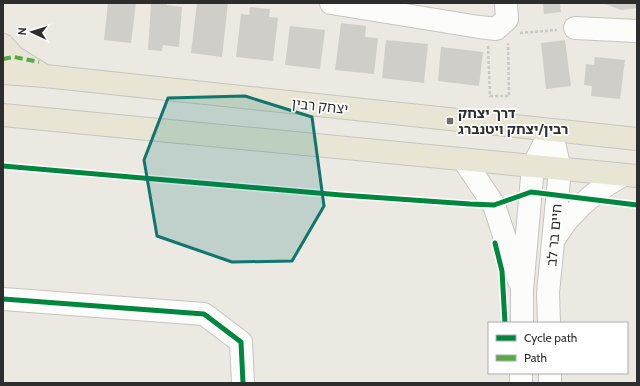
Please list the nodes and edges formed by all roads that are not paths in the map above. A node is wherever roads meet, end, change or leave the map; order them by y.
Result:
1 (331, 3) edge
2 (507, 19) edge
3 (575, 28) road end
4 (637, 31) edge
5 (3, 45) edge
6 (3, 73) edge
7 (45, 76) junction
8 (3, 115) edge
9 (550, 130) junction
10 (637, 139) edge
11 (463, 159) junction
12 (533, 166) junction
13 (560, 169) junction
14 (630, 175) edge
15 (554, 240) junction
16 (522, 290) junction
17 (3, 299) edge
18 (522, 322) edge
19 (549, 322) edge
20 (243, 383) edge

1 - 2 street
3 - 4 street
5 - 7 main road
6 - 7 main road, יצחק רבין
7 - 9 main road, יצחק רבין
8 - 11 main road
9 - 10 main road, יצחק רבין
9 - 12 street, חיים בר לב
9 - 13 street, חיים בר לב
11 - 12 main road
11 - 16 street
12 - 13 main road
12 - 16 street, חיים בר לב
13 - 14 main road
13 - 15 street, חיים בר לב
14 - 15 street
15 - 19 street, חיים בר לב
16 - 18 street, חיים בר לב
17 - 20 street

